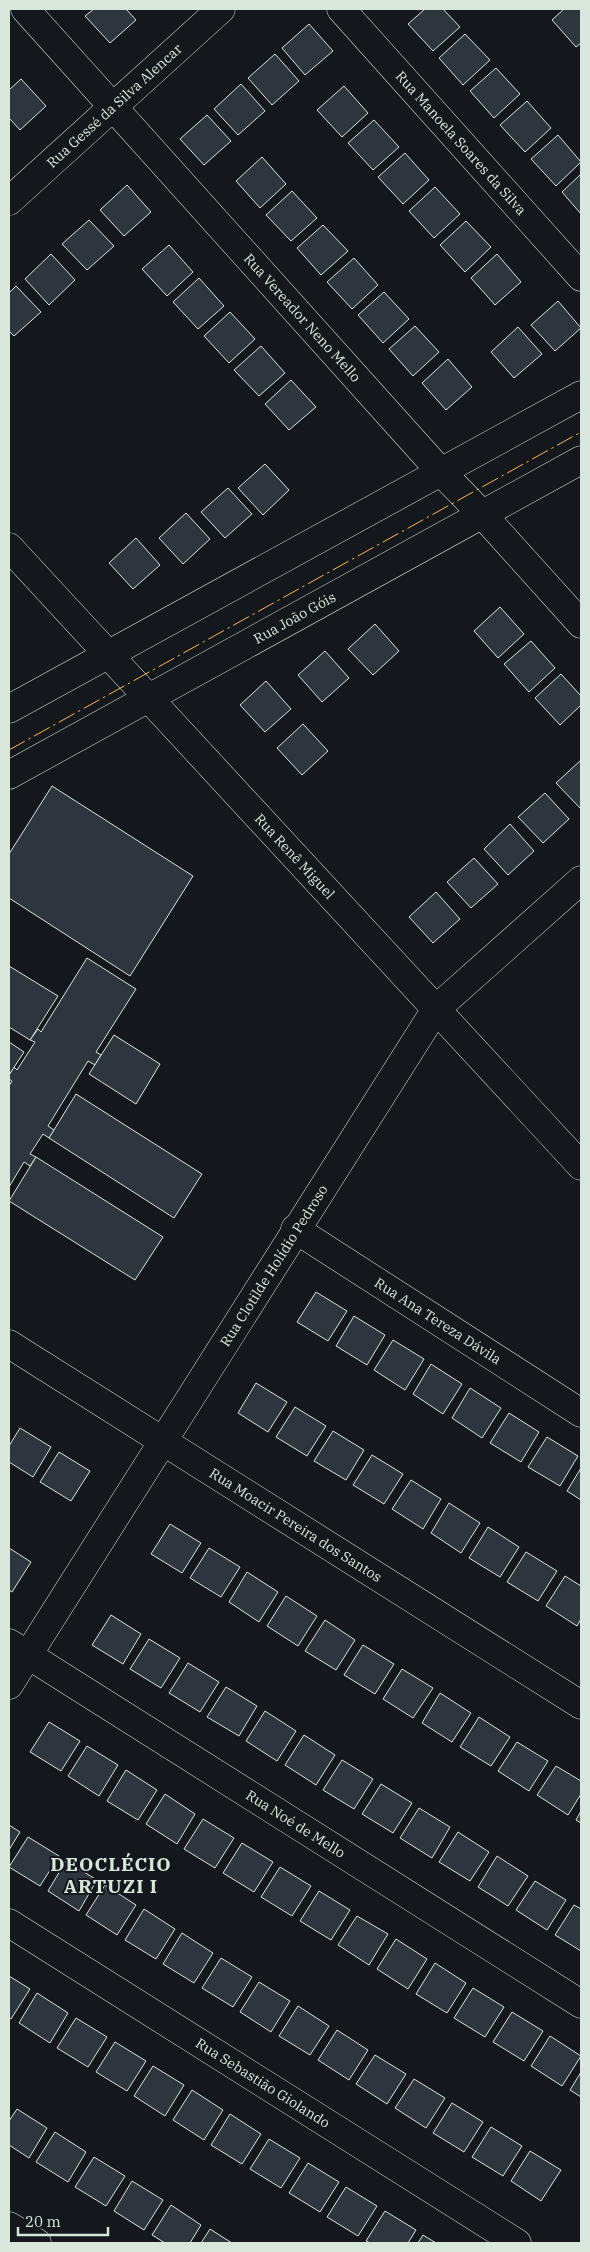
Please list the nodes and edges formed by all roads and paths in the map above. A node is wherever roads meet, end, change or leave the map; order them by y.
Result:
1 (25, 9) edge
2 (221, 9) edge
3 (341, 9) edge
4 (113, 106) junction
5 (9, 201) edge
6 (581, 277) edge
7 (581, 395) edge
8 (581, 460) edge
9 (441, 472) junction
10 (482, 514) junction
11 (9, 547) edge
12 (581, 624) edge
13 (108, 654) junction
14 (147, 697) junction
15 (9, 709) edge
16 (12, 769) edge
17 (581, 880) edge
18 (436, 1009) junction
19 (581, 1166) edge
20 (295, 1229) junction
21 (9, 1344) edge
22 (581, 1413) edge
23 (162, 1441) junction
24 (18, 1649) edge
25 (9, 1685) edge
26 (581, 1705) edge
27 (9, 1923) edge
28 (581, 2004) edge
29 (9, 2226) edge
30 (37, 2243) edge
31 (517, 2243) edge

1 - 4 street, Rua Vereador Neno Mello
2 - 4 street, Rua Gessé da Silva Alencar
3 - 6 street, Rua Manoela Soares da Silva
4 - 5 street, Rua Gessé da Silva Alencar
4 - 9 street, Rua Vereador Neno Mello
7 - 9 street
8 - 10 street, Rua João Góis
9 - 10 street, Rua Vereador Neno Mello
9 - 13 street
10 - 12 street, Rua Vereador Neno Mello
10 - 14 street, Rua João Góis
11 - 13 street, Rua Renê Miguel
13 - 14 street, Rua Renê Miguel
13 - 15 street
14 - 16 street, Rua João Góis
14 - 18 street, Rua Renê Miguel
17 - 18 street, Rua Clotilde Holídio Pedroso
18 - 19 street, Rua Renê Miguel
18 - 20 street, Rua Clotilde Holídio Pedroso
20 - 22 street, Rua Ana Tereza Dávila
20 - 23 street, Rua Clotilde Holídio Pedroso
21 - 23 street, Rua Moacir Pereira dos Santos
23 - 24 street, Rua Clotilde Holídio Pedroso
23 - 26 street, Rua Moacir Pereira dos Santos
24 - 25 street, Rua Clotilde Holídio Pedroso
24 - 28 street, Rua Noé de Mello
27 - 31 street, Rua Sebastião Giolando
29 - 30 street

